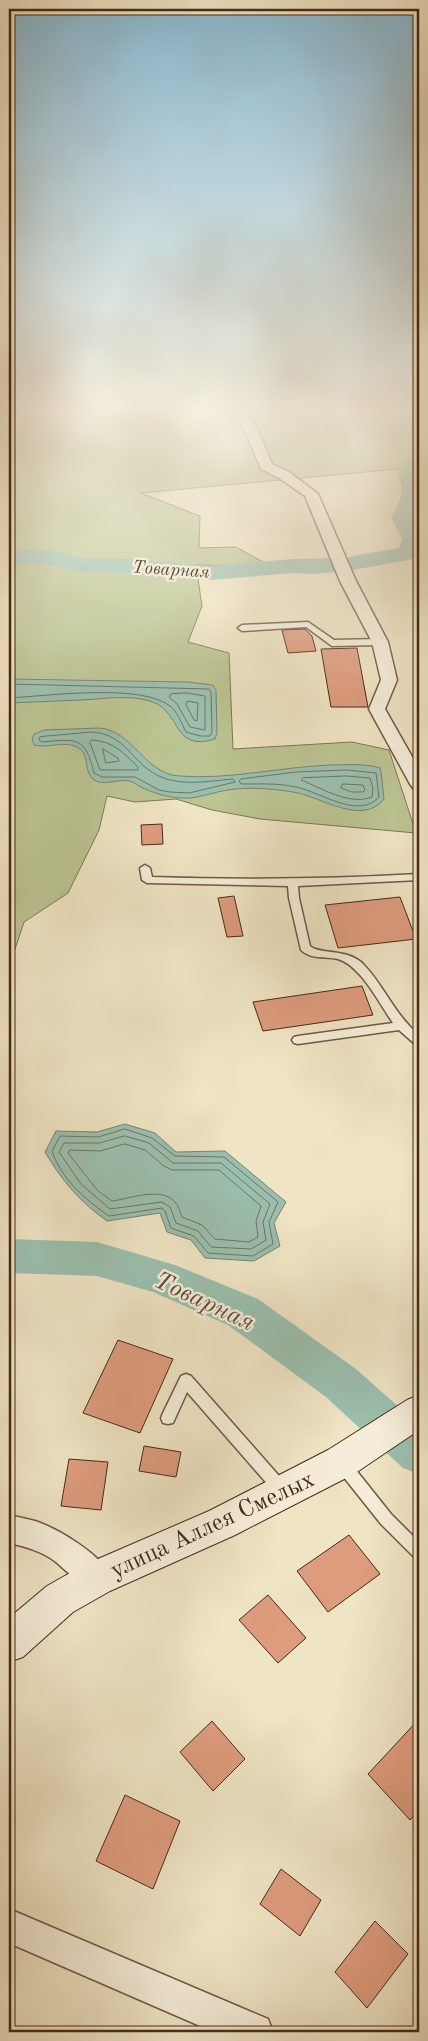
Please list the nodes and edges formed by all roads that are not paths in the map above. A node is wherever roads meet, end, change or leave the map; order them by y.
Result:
1 (315, 503) edge
2 (242, 628) dead end
3 (380, 642) junction
4 (419, 784) edge
5 (144, 868) dead end
6 (419, 877) edge
7 (293, 884) junction
8 (402, 1026) junction
9 (298, 1040) dead end
10 (419, 1041) edge
11 (168, 1418) dead end
12 (399, 1424) edge
13 (341, 1462) junction
14 (284, 1492) junction
15 (9, 1530) edge
16 (419, 1552) edge
17 (97, 1578) junction
18 (9, 1642) edge
19 (9, 1926) edge
20 (255, 2032) edge

1 - 3 street
2 - 3 lane
3 - 4 street
5 - 7 lane
6 - 7 lane
7 - 8 lane
8 - 9 lane
8 - 10 lane
11 - 14 lane
12 - 13 main road, улица Аллея Смелых
13 - 14 main road, улица Аллея Смелых
13 - 16 lane
14 - 17 main road, улица Аллея Смелых
15 - 17 street
17 - 18 main road, улица Аллея Смелых
19 - 20 street

